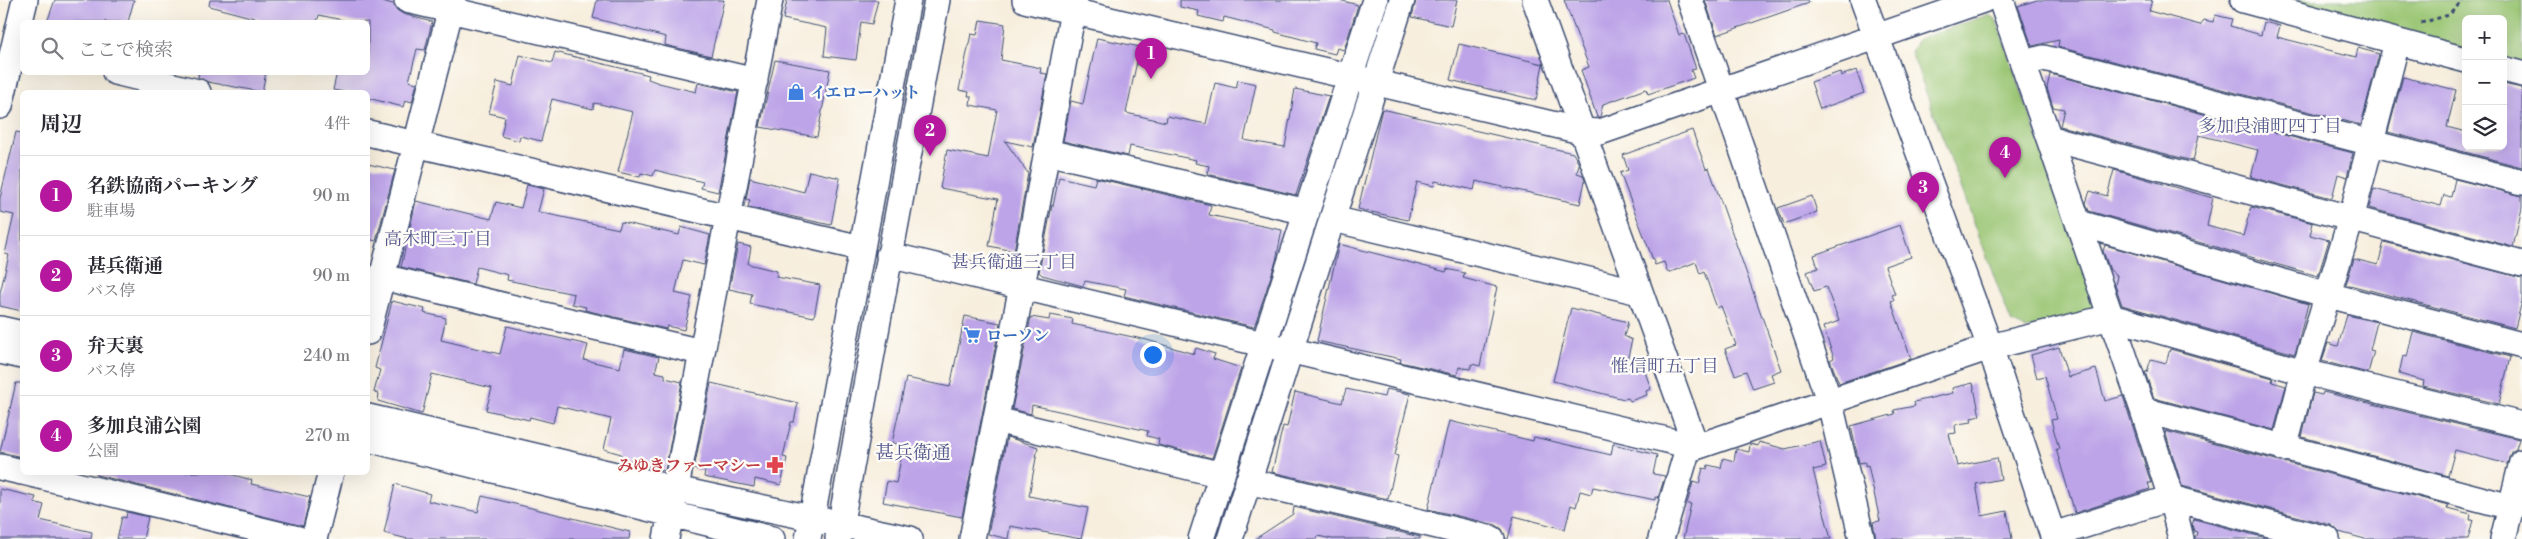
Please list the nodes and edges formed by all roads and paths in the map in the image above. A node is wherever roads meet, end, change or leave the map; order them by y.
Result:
1 (25, 0) edge
2 (408, 0) edge
3 (770, 0) edge
4 (908, 0) edge
5 (937, 0) edge
6 (1025, 0) edge
7 (1375, 0) edge
8 (1402, 0) edge
9 (1535, 0) edge
10 (1690, 0) edge
11 (1863, 0) edge
12 (1983, 0) edge
13 (2001, 0) edge
14 (2243, 0) edge
15 (2463, 0) edge
16 (452, 5) edge
17 (1074, 6) edge
18 (2412, 23) dead end
19 (1875, 36) junction
20 (2397, 42) junction
21 (12, 48) edge
22 (2462, 59) edge
23 (2023, 63) junction
24 (2507, 70) edge
25 (2522, 74) edge
26 (127, 75) edge
27 (1363, 81) junction
28 (755, 82) junction
29 (1722, 89) junction
30 (190, 90) edge
31 (0, 106) edge
32 (1581, 131) junction
33 (370, 134) edge
34 (2049, 138) junction
35 (2371, 143) junction
36 (416, 145) junction
37 (1047, 152) junction
38 (2522, 182) edge
39 (1307, 212) junction
40 (728, 217) junction
41 (1333, 219) junction
42 (2351, 219) junction
43 (2079, 223) junction
44 (861, 248) junction
45 (889, 255) junction
46 (2522, 264) edge
47 (382, 277) junction
48 (1022, 286) junction
49 (1639, 292) junction
50 (2328, 295) junction
51 (2111, 317) junction
52 (370, 324) edge
53 (0, 329) edge
54 (20, 334) edge
55 (2522, 345) edge
56 (1990, 347) junction
57 (1277, 348) junction
58 (0, 351) edge
59 (700, 352) junction
60 (20, 356) edge
61 (2304, 372) junction
62 (1830, 403) junction
63 (2143, 410) junction
64 (370, 418) edge
65 (996, 420) junction
66 (2522, 425) edge
67 (370, 439) edge
68 (1692, 446) junction
69 (2284, 449) junction
70 (2522, 462) edge
71 (0, 467) edge
72 (20, 471) edge
73 (35, 475) edge
74 (331, 475) edge
75 (1222, 476) junction
76 (1248, 481) junction
77 (675, 489) junction
78 (2171, 498) junction
79 (2511, 507) junction
80 (670, 514) junction
81 (811, 528) edge
82 (839, 531) edge
83 (2054, 537) edge
84 (298, 539) edge
85 (314, 539) edge
86 (666, 539) edge
87 (772, 539) edge
88 (910, 539) edge
89 (972, 539) edge
90 (1201, 539) edge
91 (1230, 539) edge
92 (1492, 539) edge
93 (1661, 539) edge
94 (1862, 539) edge
95 (2181, 539) edge
96 (2327, 539) edge
97 (2503, 539) edge

1 - 21 street
2 - 16 street
3 - 28 street
4 - 44 street
5 - 45 street
6 - 17 street
7 - 27 street
8 - 27 street
9 - 32 street
10 - 29 street
11 - 19 street
12 - 19 street
13 - 23 street
14 - 20 street
15 - 18 path
16 - 28 street
16 - 36 street
17 - 27 street
17 - 37 street
19 - 29 street
19 - 56 street
20 - 22 street
20 - 35 street
21 - 31 street
23 - 34 street
23 - 35 street
24 - 25 street
26 - 30 street
27 - 32 street
27 - 39 street
27 - 41 street
28 - 40 street
29 - 32 street
29 - 62 street
32 - 49 street
33 - 36 street
34 - 42 street
34 - 43 street
35 - 38 street
35 - 42 street
36 - 40 street
36 - 47 street
37 - 39 street
37 - 48 street
39 - 57 street
40 - 44 street
40 - 59 street
41 - 49 street
41 - 57 street
42 - 46 street
42 - 50 street
43 - 50 street
43 - 51 street
44 - 81 street
45 - 48 street
45 - 82 street
47 - 52 street
47 - 59 street
48 - 57 street
48 - 65 street
49 - 68 street
50 - 55 street
50 - 61 street
51 - 56 street
51 - 61 street
51 - 63 street
53 - 54 street
56 - 62 street
56 - 83 street
57 - 68 street
57 - 75 street
57 - 76 street
58 - 60 street
59 - 77 street
61 - 66 street
61 - 69 street
62 - 68 street
62 - 94 street
63 - 69 street
63 - 78 street
64 - 77 street
65 - 75 street
65 - 89 street
67 - 80 street
68 - 93 street
69 - 79 street
70 - 79 street
71 - 72 street
73 - 84 street
74 - 85 street
75 - 90 street
76 - 91 street
76 - 92 street
77 - 80 street
77 - 81 street
78 - 83 street
78 - 95 street
78 - 96 street
79 - 97 street
80 - 86 street
80 - 87 street
81 - 82 street
82 - 88 street

